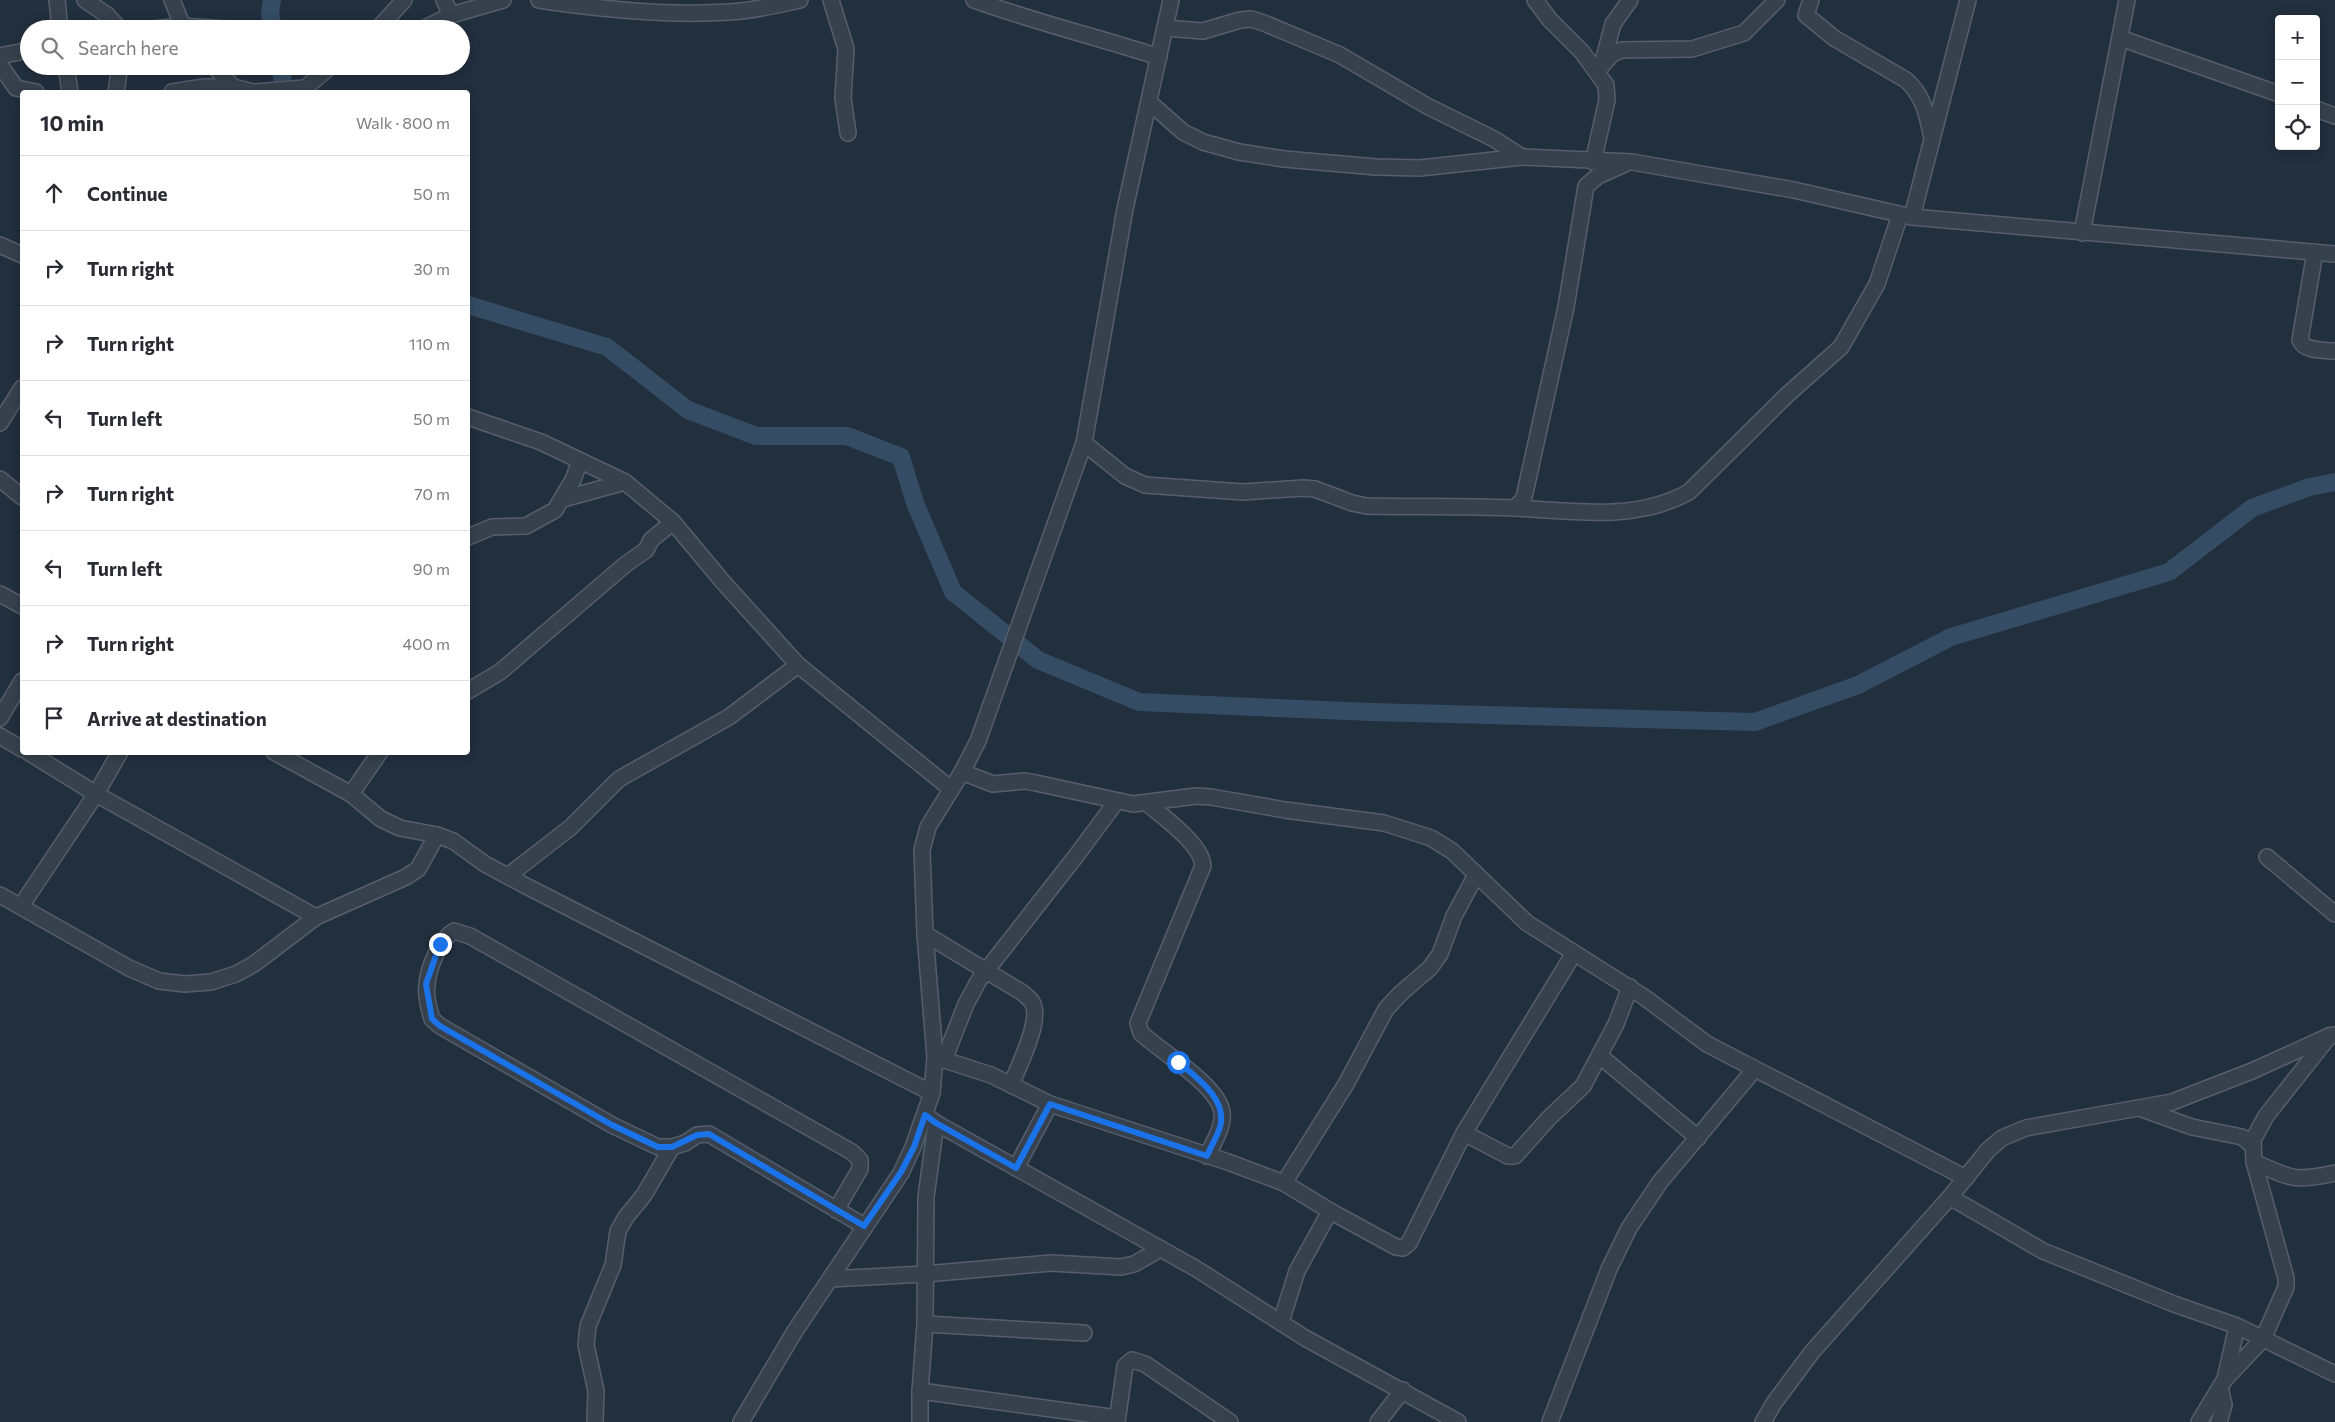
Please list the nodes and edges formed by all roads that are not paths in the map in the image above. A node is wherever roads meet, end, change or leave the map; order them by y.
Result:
1 (57, 0) edge
2 (85, 0) edge
3 (172, 0) edge
4 (404, 0) edge
5 (444, 0) edge
6 (503, 0) edge
7 (539, 0) edge
8 (800, 0) edge
9 (831, 0) edge
10 (974, 0) edge
11 (1171, 0) edge
12 (1535, 0) edge
13 (1630, 0) edge
14 (1777, 0) edge
15 (1811, 0) edge
16 (1968, 0) edge
17 (2127, 0) edge
18 (775, 3) edge
19 (451, 15) junction
20 (59, 20) edge
21 (112, 20) edge
22 (180, 20) edge
23 (386, 20) edge
24 (441, 20) edge
25 (1166, 28) junction
26 (2120, 38) junction
27 (20, 52) edge
28 (0, 56) edge
29 (1159, 57) junction
30 (0, 66) edge
31 (1601, 72) junction
32 (67, 75) edge
33 (119, 75) edge
34 (222, 75) edge
35 (320, 75) edge
36 (0, 83) edge
37 (232, 87) junction
38 (16, 88) junction
39 (26, 90) edge
40 (70, 90) edge
41 (116, 90) edge
42 (185, 90) edge
43 (245, 90) edge
44 (279, 90) edge
45 (2275, 93) edge
46 (1149, 102) junction
47 (2320, 110) edge
48 (2335, 116) edge
49 (848, 133) dead end
50 (1932, 138) junction
51 (1522, 157) junction
52 (1593, 162) junction
53 (1632, 162) junction
54 (1906, 216) junction
55 (2082, 233) junction
56 (0, 245) edge
57 (2315, 252) junction
58 (20, 254) edge
59 (2335, 254) edge
60 (2335, 351) edge
61 (20, 391) edge
62 (470, 418) edge
63 (0, 423) edge
64 (1084, 443) junction
65 (580, 461) junction
66 (0, 479) edge
67 (625, 482) junction
68 (20, 495) edge
69 (563, 499) junction
70 (1514, 508) junction
71 (673, 522) junction
72 (470, 536) edge
73 (0, 594) edge
74 (20, 605) edge
75 (798, 665) junction
76 (20, 684) edge
77 (470, 690) edge
78 (0, 718) edge
79 (0, 736) edge
80 (20, 749) edge
81 (33, 755) edge
82 (118, 755) edge
83 (280, 755) edge
84 (378, 755) edge
85 (962, 772) junction
86 (951, 789) junction
87 (96, 794) junction
88 (351, 794) junction
89 (1116, 802) junction
90 (1148, 804) junction
91 (437, 835) junction
92 (2267, 857) dead end
93 (1476, 875) junction
94 (508, 876) junction
95 (0, 895) edge
96 (21, 906) junction
97 (2335, 914) edge
98 (316, 917) junction
99 (925, 934) junction
100 (1574, 952) junction
101 (986, 971) junction
102 (1630, 988) junction
103 (2333, 1034) edge
104 (1600, 1056) junction
105 (939, 1058) junction
106 (1754, 1070) junction
107 (1011, 1085) junction
108 (932, 1093) junction
109 (1050, 1104) junction
110 (2141, 1108) junction
111 (930, 1119) junction
112 (1464, 1133) junction
113 (1698, 1138) junction
114 (2253, 1146) junction
115 (672, 1147) junction
116 (1207, 1156) junction
117 (2254, 1162) junction
118 (1016, 1168) junction
119 (2335, 1173) edge
120 (1966, 1178) junction
121 (1284, 1183) junction
122 (1950, 1197) junction
123 (836, 1210) junction
124 (1330, 1211) junction
125 (864, 1226) junction
126 (1159, 1250) junction
127 (925, 1274) junction
128 (830, 1279) junction
129 (1281, 1322) junction
130 (925, 1324) junction
131 (2237, 1326) junction
132 (1084, 1333) dead end
133 (2263, 1339) junction
134 (2335, 1374) edge
135 (2223, 1383) junction
136 (1403, 1390) junction
137 (920, 1391) junction
138 (1117, 1420) edge
139 (594, 1422) edge
140 (741, 1422) edge
141 (920, 1422) edge
142 (1230, 1422) edge
143 (1378, 1422) edge
144 (1458, 1422) edge
145 (1550, 1422) edge
146 (1763, 1422) edge
147 (2199, 1422) edge
148 (2219, 1422) edge

1 - 20 street
2 - 21 street
3 - 22 street
4 - 23 street
5 - 19 street
6 - 19 street
7 - 18 street
8 - 18 street
9 - 49 street
10 - 29 street
11 - 25 street
12 - 31 street
13 - 31 street
14 - 31 street
15 - 50 street
16 - 50 street
17 - 26 street
19 - 24 street
25 - 29 street
25 - 51 street
26 - 45 street
26 - 55 street
27 - 28 street
29 - 46 street
30 - 38 street
31 - 52 street
32 - 40 street
33 - 41 street
34 - 37 street
35 - 44 street
36 - 38 street
37 - 42 street
37 - 43 street
38 - 39 street
46 - 51 street
46 - 64 street
47 - 48 street
50 - 54 street
51 - 52 street
52 - 53 street
53 - 54 street
53 - 70 street
54 - 55 street
54 - 70 street
55 - 57 street
56 - 58 street
57 - 59 street
57 - 60 street
61 - 63 street
62 - 65 street
64 - 70 street
64 - 85 street
65 - 67 street
65 - 69 street
66 - 68 street
67 - 69 street
67 - 71 street
69 - 72 street
71 - 75 street
71 - 77 street
73 - 74 street
75 - 86 street
75 - 94 street
76 - 78 street
79 - 80 street
81 - 87 street
82 - 87 street
83 - 88 street
84 - 88 street
85 - 86 street
85 - 89 street
86 - 99 street
87 - 96 street
87 - 98 street
88 - 91 street
89 - 90 street
89 - 101 street
90 - 93 street
90 - 116 street
91 - 94 street
91 - 98 street
92 - 97 street
93 - 100 street
93 - 121 street
94 - 108 street
95 - 96 street
96 - 98 street
99 - 101 street
99 - 105 street
100 - 102 street
100 - 112 street
101 - 105 street
101 - 107 street
102 - 104 street
102 - 106 street
103 - 110 street
103 - 114 street
104 - 112 street
104 - 113 street
105 - 107 street
105 - 108 street
106 - 113 street
106 - 120 street
107 - 109 street
108 - 111 street
109 - 116 street
109 - 118 street
110 - 114 street
110 - 120 street
111 - 118 street
111 - 125 street
111 - 127 street
112 - 124 street
113 - 145 street
114 - 117 street
115 - 123 street
115 - 123 street
115 - 139 street
116 - 121 street
117 - 119 street
117 - 133 street
118 - 126 street
120 - 122 street
121 - 124 street
122 - 131 street
122 - 146 street
123 - 125 street
124 - 129 street
125 - 128 street
126 - 127 street
126 - 129 street
127 - 128 street
127 - 130 street
128 - 140 street
129 - 136 street
130 - 132 street
130 - 137 street
131 - 133 street
131 - 135 street
133 - 134 street
133 - 135 street
135 - 147 street
135 - 148 street
136 - 143 street
136 - 144 street
137 - 138 street
137 - 141 street
138 - 142 street

